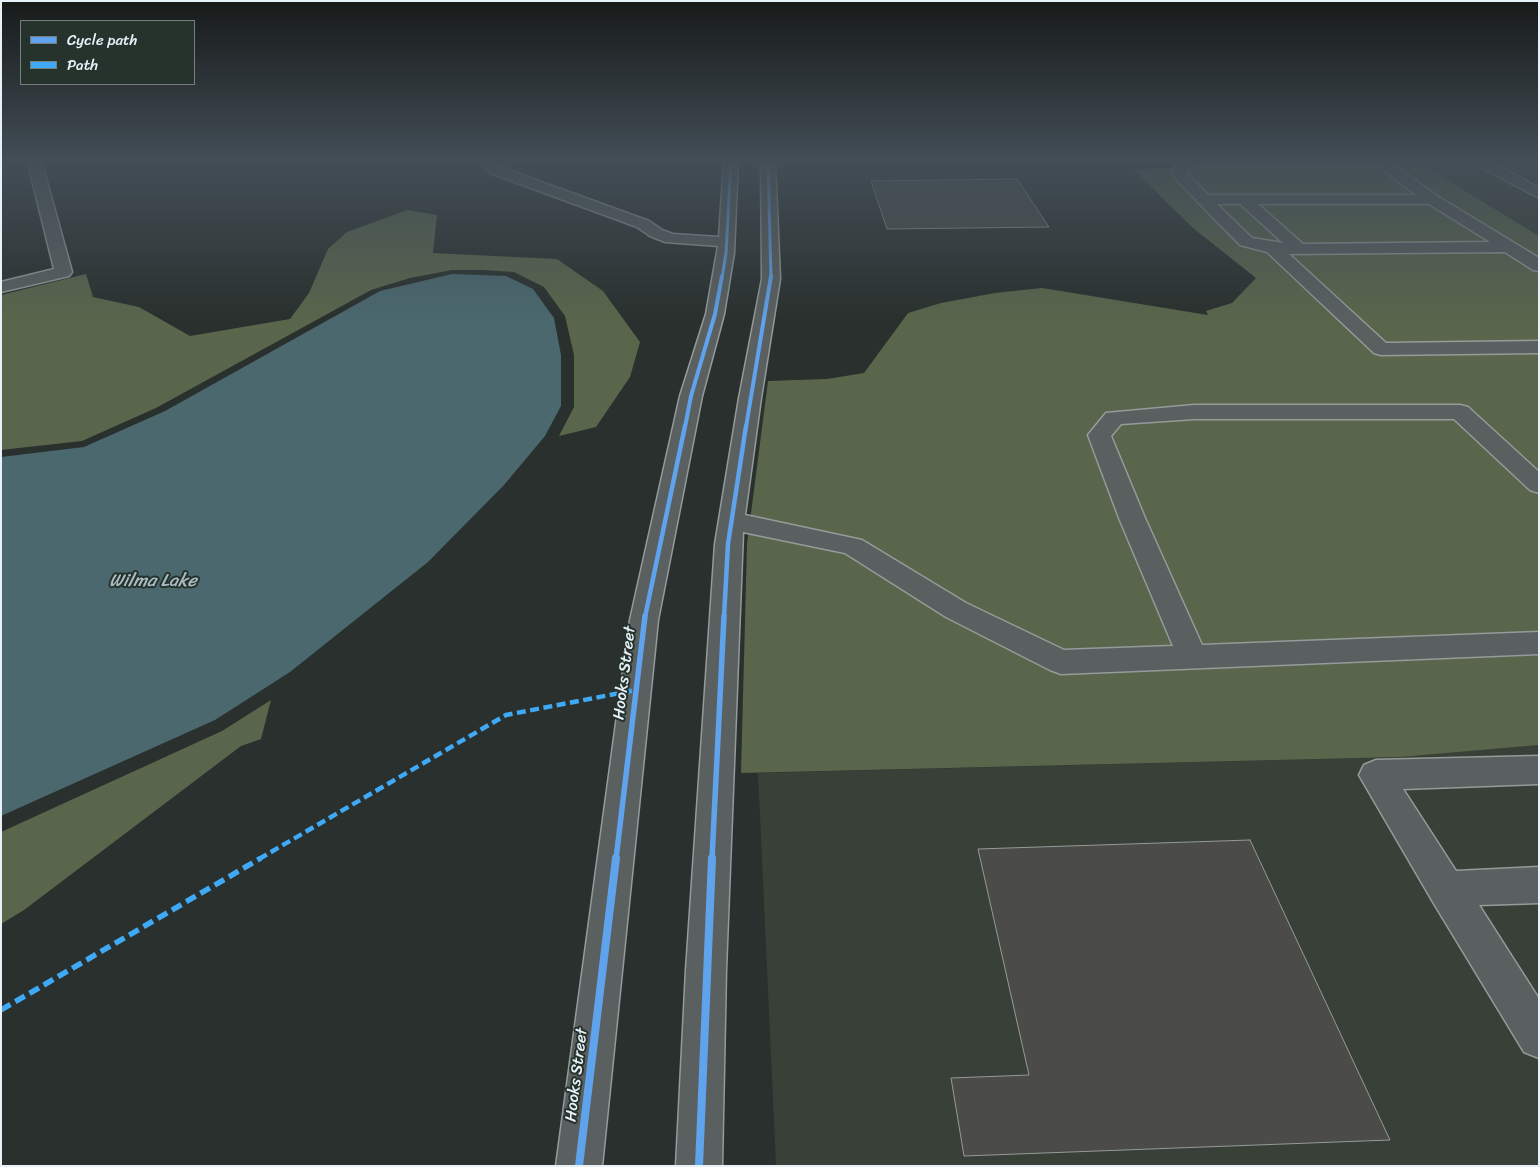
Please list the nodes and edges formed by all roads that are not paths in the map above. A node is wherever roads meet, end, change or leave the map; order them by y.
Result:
1 (48, 214) edge
2 (617, 214) edge
3 (728, 214) edge
4 (769, 214) edge
5 (1218, 214) edge
6 (1260, 214) edge
7 (1457, 214) edge
8 (727, 242) junction
9 (1509, 247) junction
10 (1273, 248) junction
11 (1299, 249) junction
12 (1539, 266) edge
13 (1, 287) edge
14 (1539, 347) edge
15 (1539, 485) edge
16 (731, 521) junction
17 (1539, 643) edge
18 (1192, 656) junction
19 (1539, 770) edge
20 (1539, 885) edge
21 (1446, 889) junction
22 (1539, 1037) edge
23 (579, 1166) edge
24 (699, 1166) edge

1 - 13 street
2 - 8 street
3 - 8 street, Hooks Street
4 - 16 street
5 - 10 street
6 - 11 street
7 - 9 street
8 - 23 street, Hooks Street
9 - 11 street
9 - 12 street
10 - 11 street
10 - 14 street
15 - 18 street
16 - 18 street
16 - 24 street
17 - 18 street
19 - 21 street
20 - 21 street
21 - 22 street

